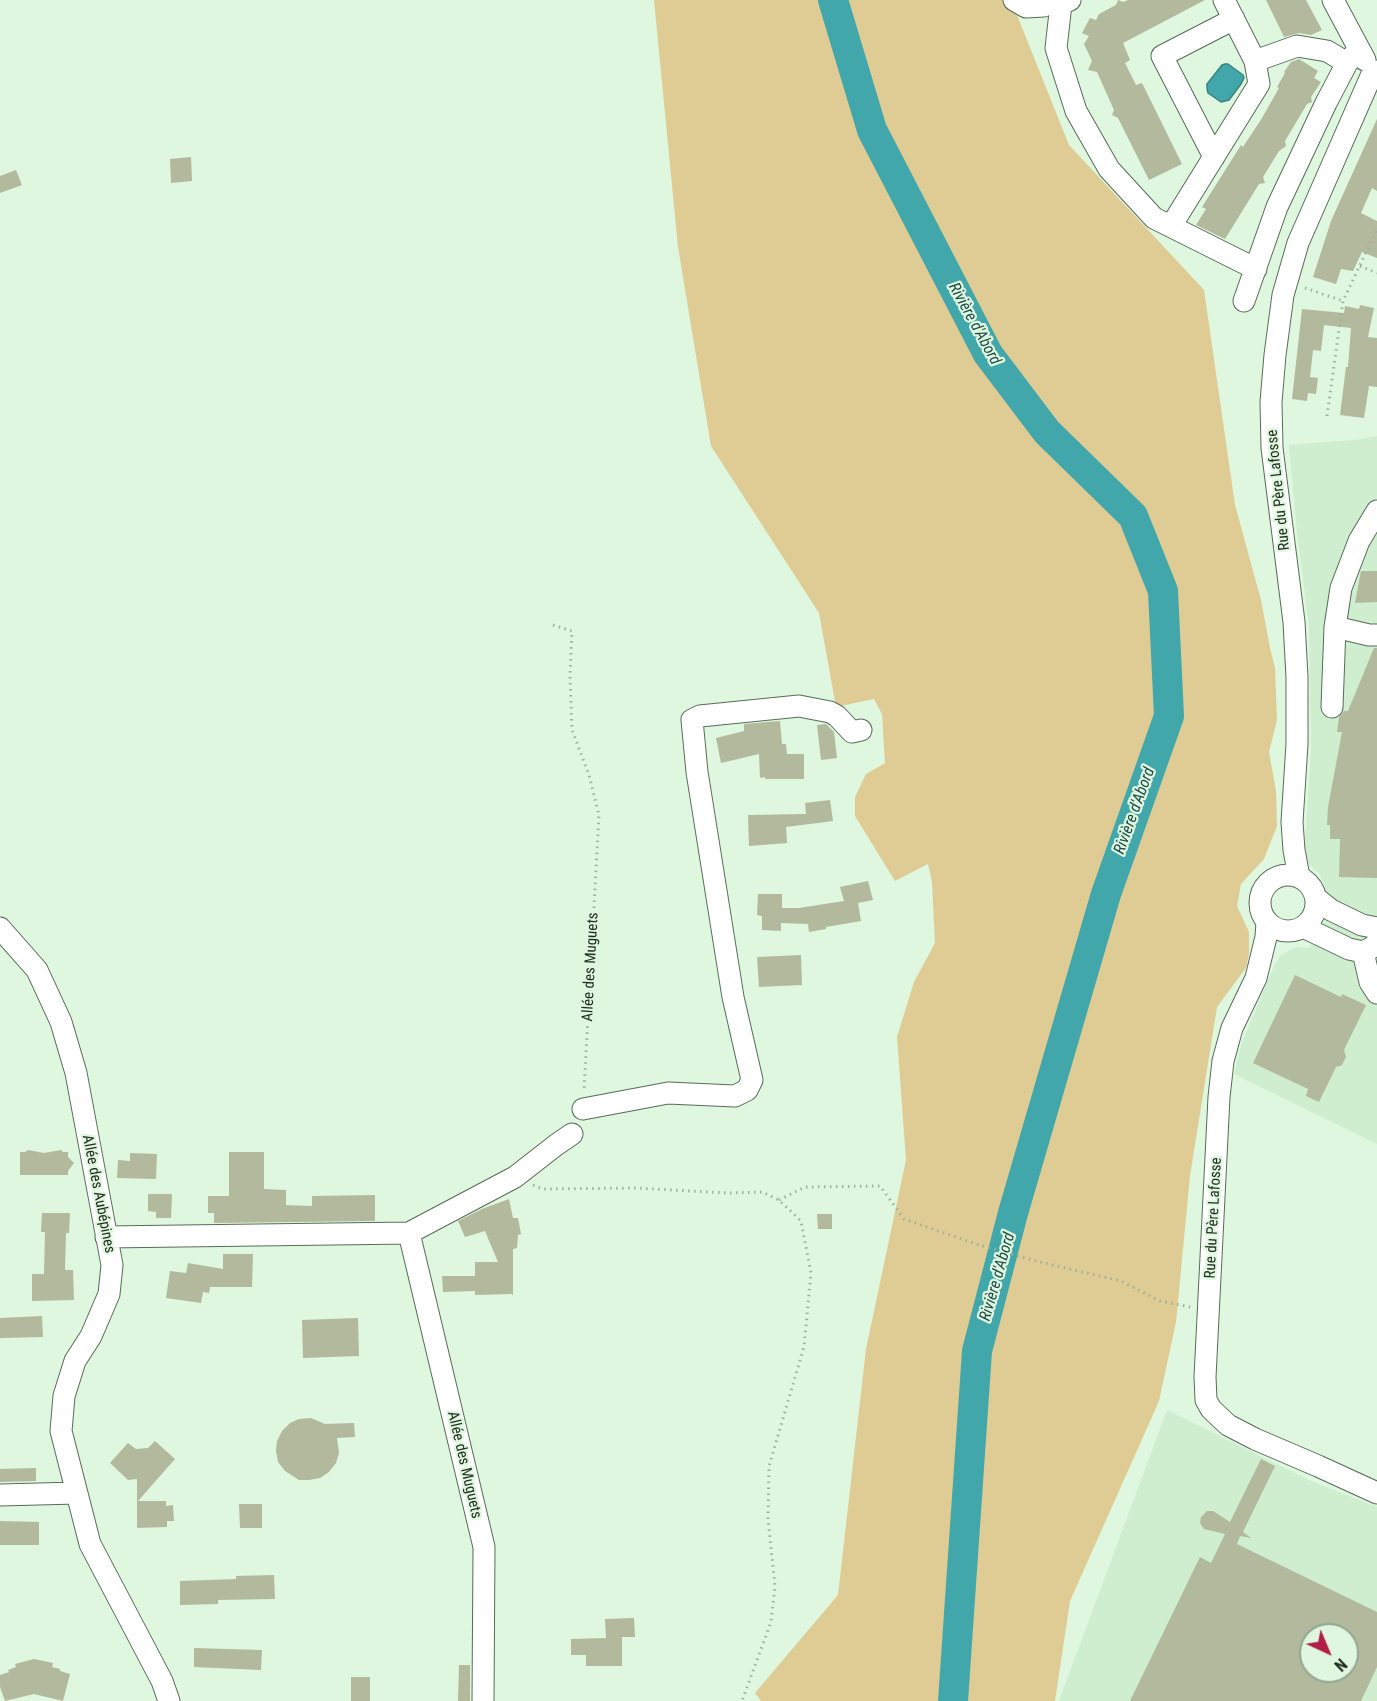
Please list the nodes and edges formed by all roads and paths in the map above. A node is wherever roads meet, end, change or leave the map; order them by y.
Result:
1 (1014, 0) edge
2 (1070, 0) edge
3 (1224, 0) edge
4 (1333, 0) edge
5 (1049, 2) edge
6 (1234, 19) junction
7 (1353, 56) junction
8 (1255, 61) junction
9 (1374, 73) edge
10 (1214, 157) junction
11 (1171, 226) junction
12 (1377, 229) edge
13 (1360, 266) junction
14 (1256, 269) junction
15 (1377, 273) edge
16 (1286, 283) junction
17 (1245, 301) dead end
18 (1343, 301) junction
19 (1328, 416) dead end
20 (1377, 511) edge
21 (1368, 541) edge
22 (553, 625) dead end
23 (1335, 627) junction
24 (1377, 635) edge
25 (1332, 706) dead end
26 (861, 730) dead end
27 (1292, 822) junction
28 (1299, 877) junction
29 (1275, 878) junction
30 (1316, 898) junction
31 (1267, 922) junction
32 (0, 928) edge
33 (1377, 928) edge
34 (1296, 929) junction
35 (1370, 948) edge
36 (1256, 978) junction
37 (1377, 993) edge
38 (583, 1109) joint
39 (572, 1134) dead end
40 (515, 1178) junction
41 (779, 1200) junction
42 (409, 1233) junction
43 (106, 1238) junction
44 (1210, 1311) junction
45 (77, 1493) junction
46 (1377, 1493) edge
47 (0, 1495) edge
48 (169, 1701) edge
49 (483, 1701) edge
50 (742, 1701) edge

1 - 5 street
2 - 11 street
3 - 6 street
4 - 7 street
6 - 8 street
6 - 10 street
7 - 8 street
7 - 9 street
7 - 14 street
8 - 10 street
9 - 16 street, Rue du Père Lafosse
10 - 11 street
11 - 14 street
12 - 13 path
13 - 15 path
13 - 18 path
14 - 17 street
16 - 18 path
16 - 27 street, Rue du Père Lafosse
18 - 19 path
20 - 21 street
21 - 23 street
22 - 38 path, Allée des Muguets
23 - 24 street
23 - 25 street
26 - 38 street
27 - 28 street, Rue du Père Lafosse
27 - 29 street, Rue du Père Lafosse
28 - 29 street
28 - 30 street
29 - 31 street
30 - 33 street
30 - 34 street
31 - 34 street
31 - 36 street, Rue du Père Lafosse
32 - 43 street, Allée des Aubépines
34 - 35 street
34 - 36 street, Rue du Père Lafosse
35 - 37 street
36 - 44 street, Rue du Père Lafosse
39 - 40 street
40 - 41 path
40 - 42 street
41 - 44 path
41 - 50 path
42 - 43 street
42 - 49 street, Allée des Muguets
43 - 45 street, Allée des Aubépines
44 - 46 street, Rue du Père Lafosse
45 - 47 street
45 - 48 street, Allée des Aubépines

